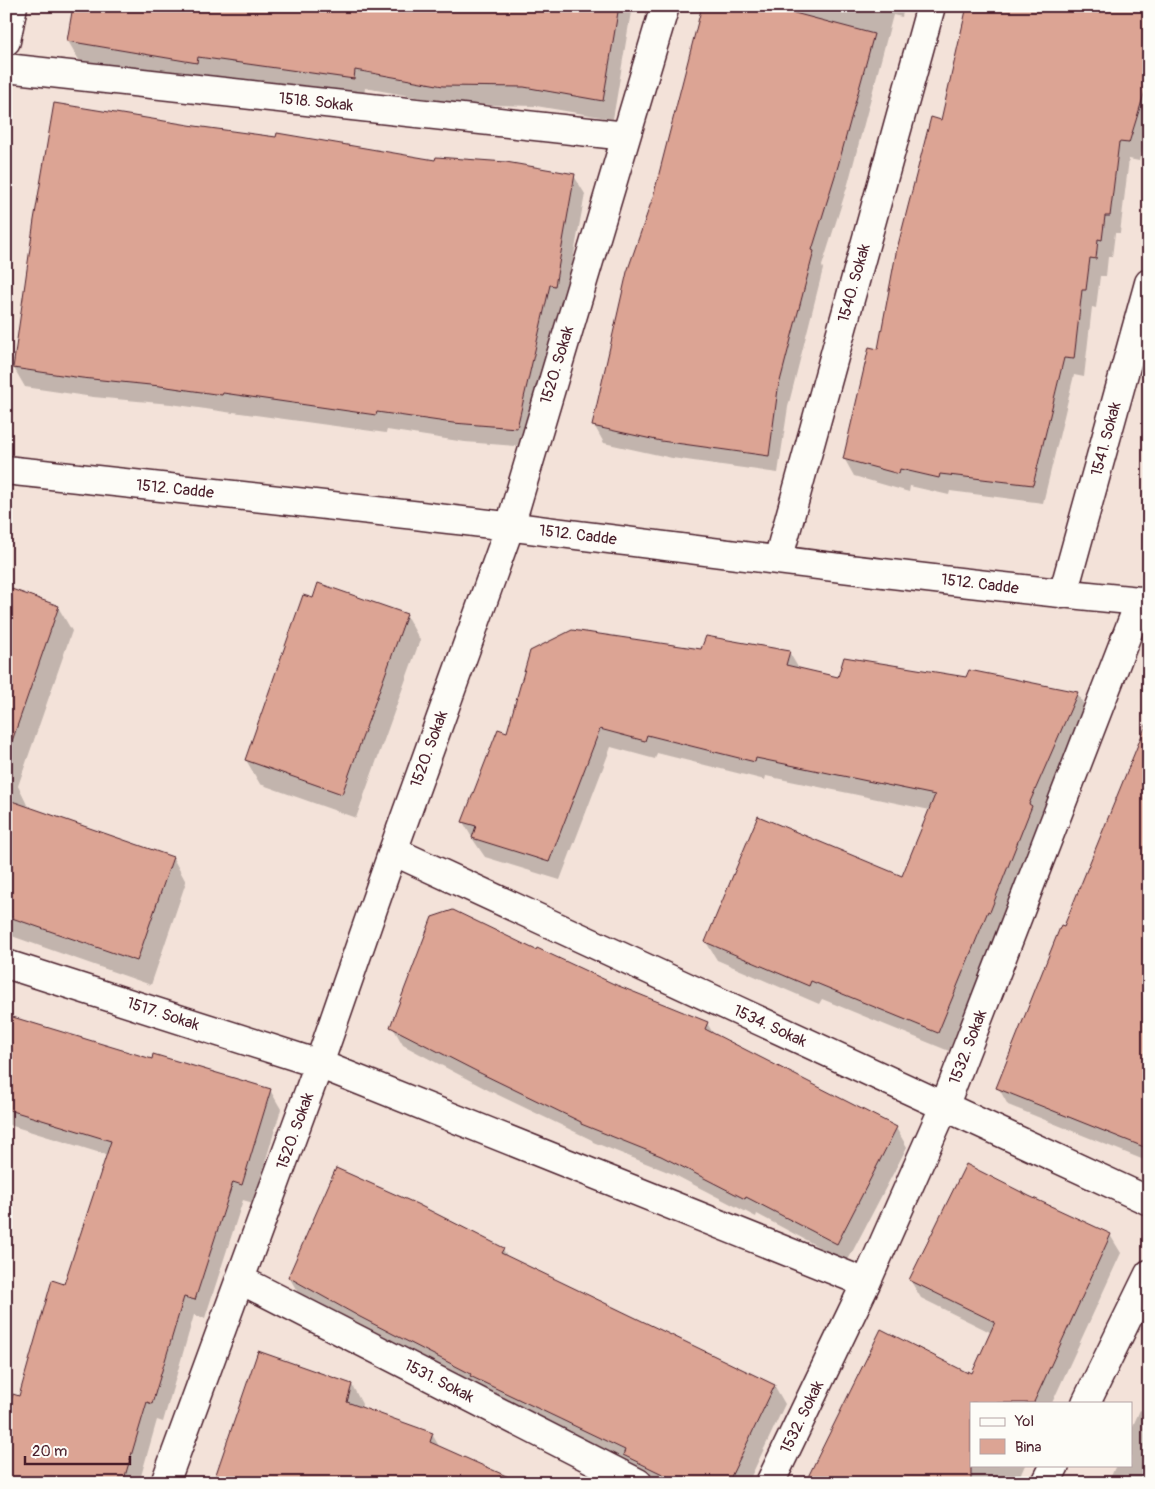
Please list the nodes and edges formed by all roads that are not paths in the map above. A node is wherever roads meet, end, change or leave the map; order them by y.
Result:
1 (13, 6) edge
2 (666, 6) edge
3 (932, 6) edge
4 (6, 42) edge
5 (6, 68) edge
6 (626, 136) junction
7 (1149, 283) edge
8 (6, 470) edge
9 (510, 526) junction
10 (778, 560) junction
11 (1063, 594) junction
12 (1144, 601) edge
13 (392, 851) junction
14 (6, 964) edge
15 (319, 1064) junction
16 (944, 1107) junction
17 (1149, 1200) edge
18 (1149, 1274) edge
19 (241, 1280) junction
20 (866, 1283) junction
21 (1086, 1402) edge
22 (1054, 1466) edge
23 (165, 1483) edge
24 (638, 1483) edge
25 (770, 1483) edge
26 (1046, 1483) edge

1 - 4 street
2 - 6 street, 1520. Sokak
3 - 10 street, 1540. Sokak
5 - 6 street, 1518. Sokak
6 - 9 street, 1520. Sokak
7 - 11 street, 1541. Sokak
8 - 9 street, 1512. Cadde
9 - 10 street, 1512. Cadde
9 - 13 street, 1520. Sokak
10 - 11 street, 1512. Cadde
11 - 12 street, 1512. Cadde
12 - 16 street, 1532. Sokak
13 - 15 street, 1520. Sokak
13 - 16 street, 1534. Sokak
14 - 15 street, 1517. Sokak
15 - 19 street, 1520. Sokak
15 - 20 street, 1517. Sokak
16 - 17 street, 1534. Sokak
16 - 20 street, 1532. Sokak
18 - 21 street
19 - 23 street, 1520. Sokak
19 - 24 street, 1531. Sokak
20 - 25 street, 1532. Sokak
22 - 26 street

